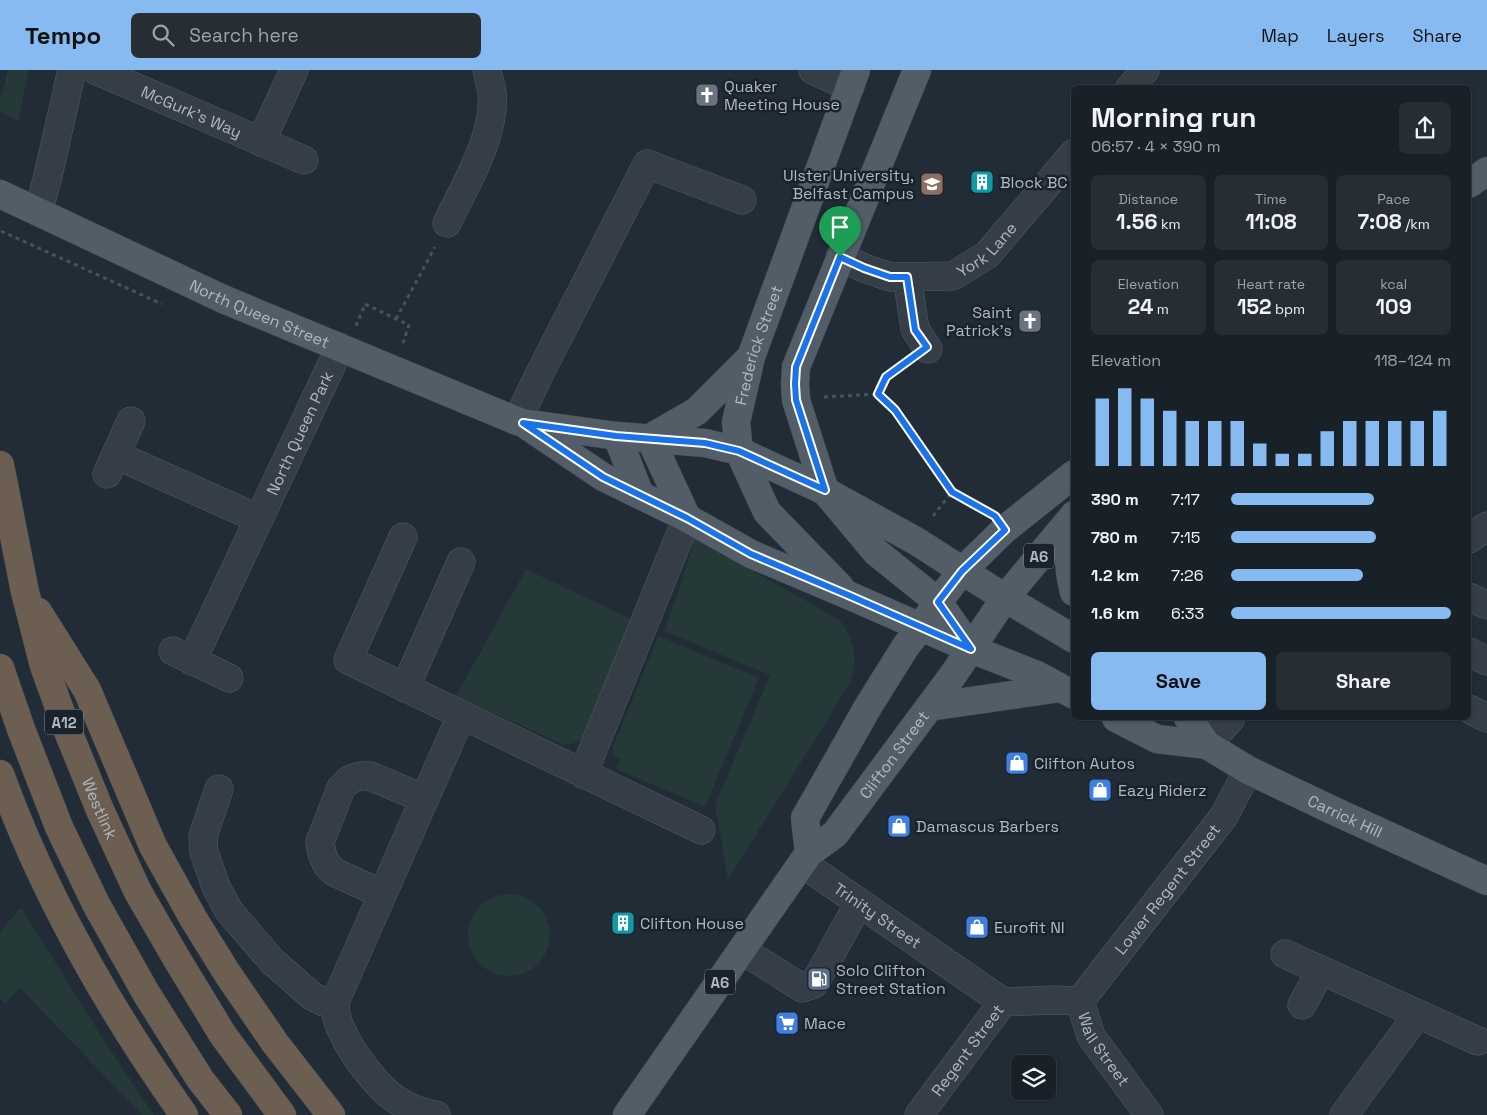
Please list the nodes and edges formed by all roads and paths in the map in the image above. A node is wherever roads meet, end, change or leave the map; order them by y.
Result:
1 (72, 70) edge
2 (95, 70) edge
3 (294, 70) edge
4 (486, 70) edge
5 (813, 70) edge
6 (917, 70) edge
7 (853, 78) edge
8 (261, 142) junction
9 (1071, 157) edge
10 (304, 160) dead end
11 (1487, 171) edge
12 (1471, 183) edge
13 (0, 194) edge
14 (742, 200) dead end
15 (38, 212) junction
16 (448, 223) joint
17 (840, 257) junction
18 (907, 277) junction
19 (396, 318) junction
20 (404, 323) dead end
21 (343, 348) junction
22 (927, 348) joint
23 (751, 357) junction
24 (878, 394) junction
25 (796, 400) junction
26 (131, 421) dead end
27 (520, 422) junction
28 (616, 436) junction
29 (650, 438) junction
30 (739, 451) junction
31 (0, 465) edge
32 (1071, 476) edge
33 (825, 490) junction
34 (952, 492) junction
35 (640, 495) junction
36 (933, 516) dead end
37 (687, 518) junction
38 (259, 519) junction
39 (1071, 519) edge
40 (1487, 526) edge
41 (1005, 530) junction
42 (404, 537) dead end
43 (1471, 538) edge
44 (1071, 545) edge
45 (461, 562) dead end
46 (962, 571) junction
47 (1071, 578) edge
48 (25, 592) junction
49 (848, 595) junction
50 (1005, 598) junction
51 (1471, 598) edge
52 (938, 602) junction
53 (1487, 605) edge
54 (921, 627) junction
55 (1071, 637) edge
56 (971, 649) junction
57 (1471, 653) edge
58 (1487, 660) edge
59 (0, 668) edge
60 (229, 678) dead end
61 (405, 688) junction
62 (1067, 691) edge
63 (929, 707) junction
64 (1471, 710) edge
65 (461, 716) junction
66 (1487, 718) edge
67 (1120, 720) edge
68 (1189, 720) edge
69 (1229, 720) edge
70 (1207, 745) junction
71 (1248, 770) junction
72 (0, 774) edge
73 (582, 774) junction
74 (219, 789) dead end
75 (425, 799) junction
76 (701, 830) dead end
77 (805, 858) junction
78 (1487, 881) edge
79 (382, 894) junction
80 (859, 902) junction
81 (742, 950) junction
82 (1285, 954) dead end
83 (1321, 970) junction
84 (1067, 1000) junction
85 (335, 1002) junction
86 (1003, 1002) junction
87 (1302, 1005) dead end
88 (1418, 1014) junction
89 (1478, 1040) dead end
90 (631, 1114) edge
91 (184, 1115) edge
92 (228, 1115) edge
93 (282, 1115) edge
94 (331, 1115) edge
95 (436, 1115) edge
96 (919, 1115) edge
97 (1149, 1115) edge
98 (1344, 1115) edge

1 - 15 street
2 - 8 street, McGurk's Way
3 - 8 street, McGurk's Way
4 - 16 street
5 - 7 street
6 - 17 main road
7 - 23 main road, Frederick Street
8 - 10 street, McGurk's Way
9 - 18 street, York Lane
11 - 12 main road
13 - 15 main road, North Queen Street
14 - 27 street
15 - 21 main road, North Queen Street
16 - 19 path
17 - 18 street, York Lane
17 - 25 main road
18 - 22 street
19 - 20 path
19 - 21 path
21 - 27 main road, North Queen Street
21 - 38 street, North Queen Park
22 - 24 path
23 - 29 main road
23 - 30 main road, Frederick Street
24 - 25 path
24 - 34 path
25 - 33 main road
26 - 38 street
27 - 28 main road, North Queen Street
27 - 35 main road, North Queen Street
28 - 29 main road, North Queen Street
28 - 35 main road
29 - 30 main road, North Queen Street
29 - 37 main road
30 - 33 main road, North Queen Street
30 - 49 main road, Frederick Street
31 - 48 highway, Westlink / A12
32 - 41 main road, A6
33 - 46 main road, North Queen Street
33 - 52 main road
34 - 36 path
34 - 41 path
35 - 37 main road, North Queen Street
37 - 49 main road, North Queen Street
37 - 73 street
38 - 60 street, North Queen Park
39 - 50 main road, A6
40 - 43 street
41 - 46 main road, A6
42 - 61 street
44 - 47 main road
45 - 61 street
46 - 50 main road, North Queen Street
46 - 52 main road, A6
48 - 93 highway, Westlink / A12
48 - 94 highway
49 - 54 main road, North Queen Street
50 - 55 main road
50 - 56 main road, A6
51 - 53 street
52 - 54 main road, A6
52 - 56 main road
54 - 56 main road, North Queen Street
54 - 77 main road, A6
56 - 62 main road
56 - 63 main road, Clifton Street / A6
57 - 58 street
59 - 92 highway, A12
61 - 65 street
62 - 63 main road
63 - 77 main road, Clifton Street / A6
64 - 66 street
65 - 73 street
65 - 75 street
67 - 70 main road, Carrick Hill
68 - 70 main road, Carrick Hill
69 - 70 street
70 - 71 main road, Carrick Hill
71 - 78 main road, Carrick Hill
71 - 84 street, Lower Regent Street
72 - 91 highway
73 - 76 street
74 - 85 street
75 - 79 street
75 - 79 street
77 - 80 street, Trinity Street
77 - 81 main road, Clifton Street / A6
79 - 85 street
80 - 81 street
80 - 86 street, Trinity Street
81 - 90 main road, Clifton Street / A6
82 - 83 street
83 - 87 street
83 - 88 street
84 - 86 street, Regent Street
84 - 97 street, Wall Street
85 - 95 street
86 - 96 street, Regent Street
88 - 89 street
88 - 98 street

